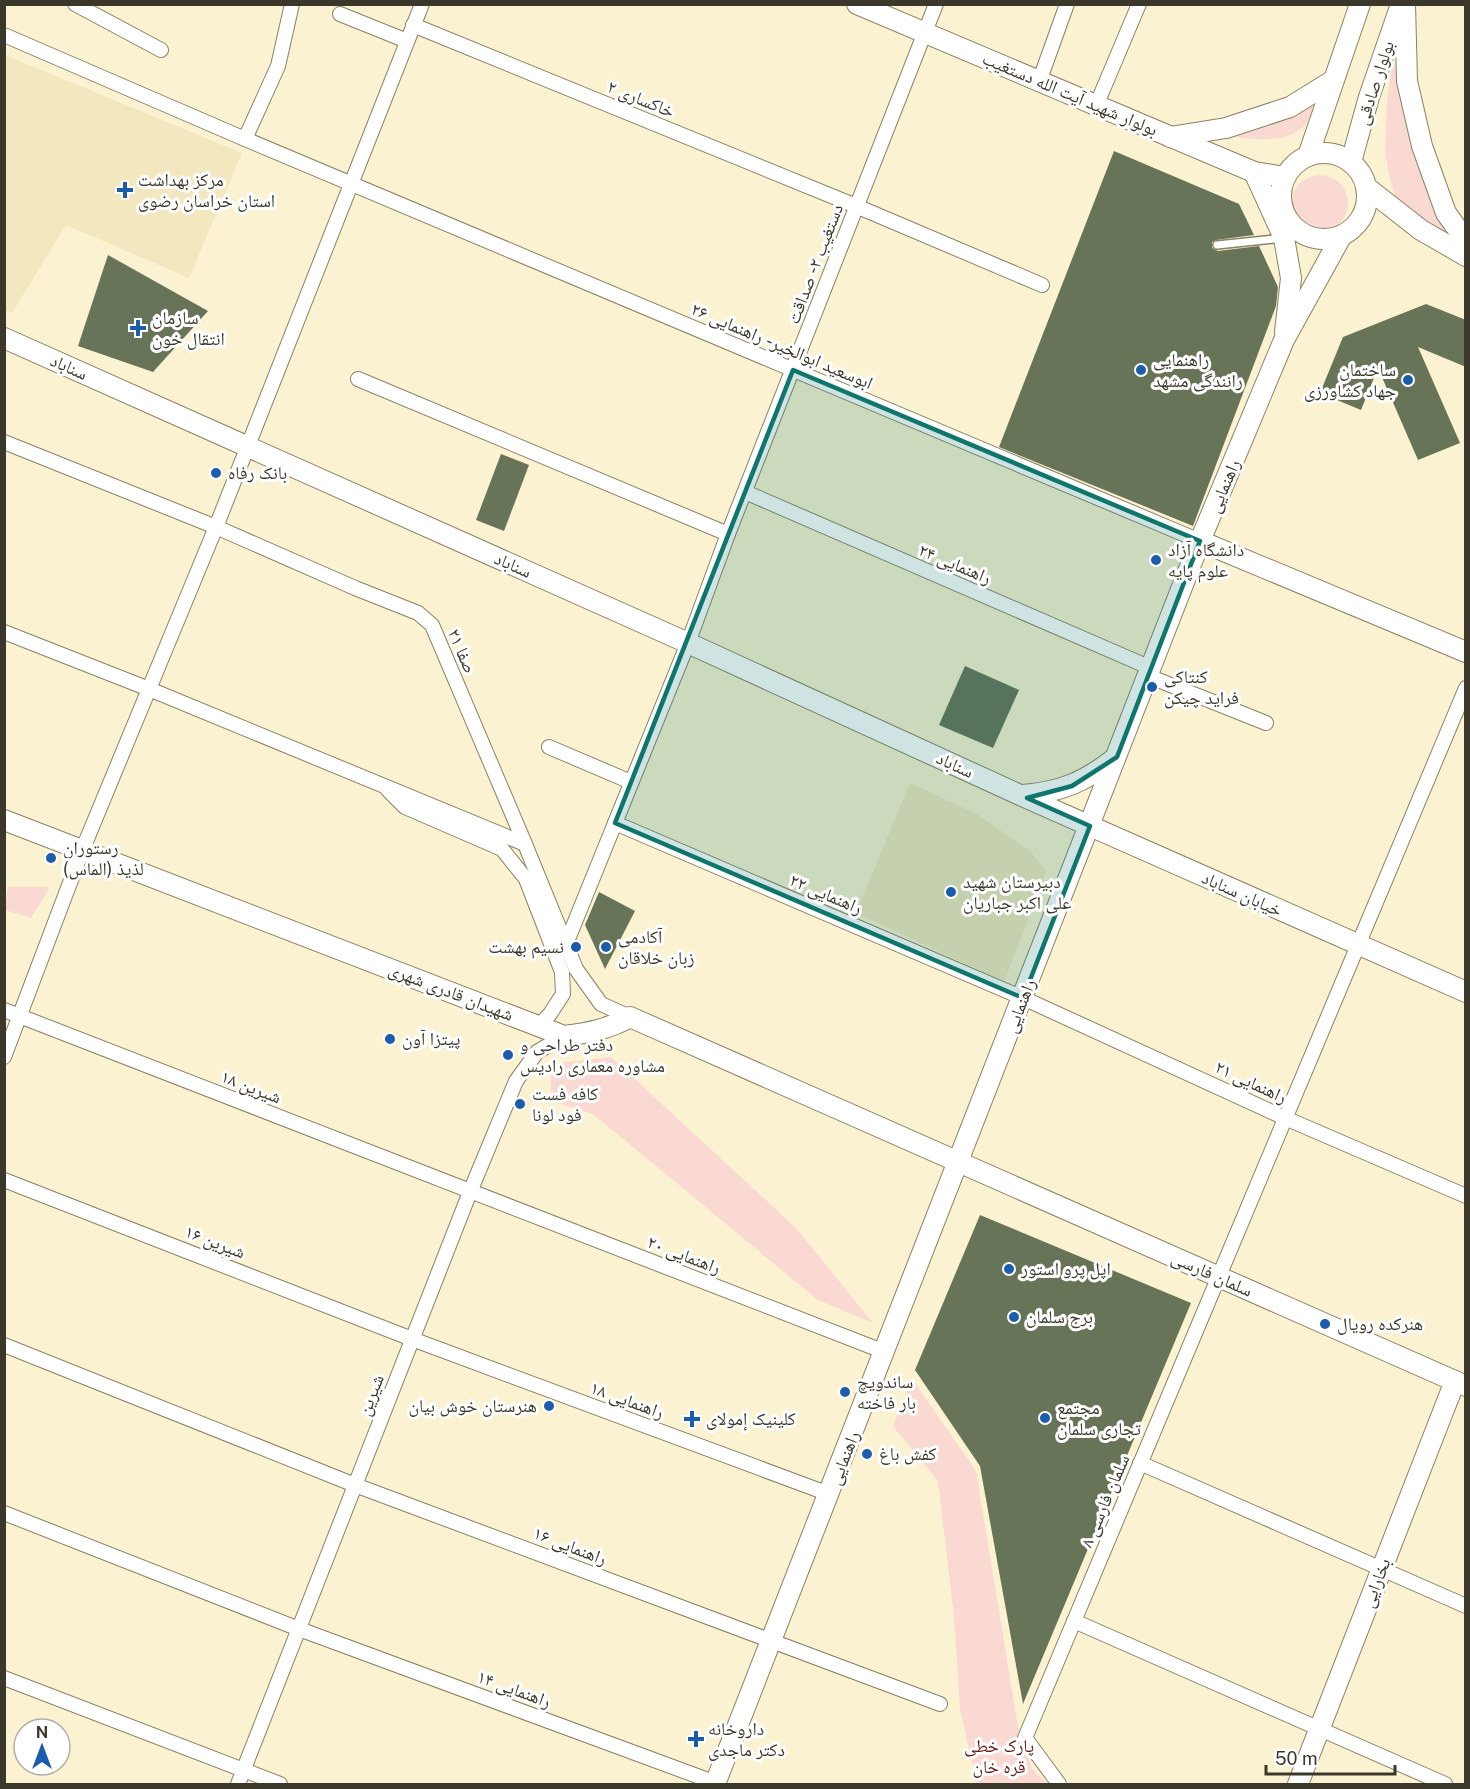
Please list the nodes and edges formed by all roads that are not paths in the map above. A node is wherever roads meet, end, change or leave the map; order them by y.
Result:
1 (75, 4) edge
2 (292, 4) edge
3 (422, 4) edge
4 (857, 4) edge
5 (936, 4) edge
6 (1067, 4) edge
7 (1139, 4) edge
8 (1360, 4) edge
9 (1403, 4) edge
10 (340, 14) dead end
11 (413, 25) junction
12 (925, 33) junction
13 (4, 35) edge
14 (407, 41) junction
15 (161, 50) dead end
16 (1332, 81) junction
17 (1039, 82) junction
18 (1096, 105) junction
19 (1170, 137) junction
20 (245, 139) junction
21 (1308, 156) junction
22 (1351, 162) junction
23 (1254, 172) junction
24 (1285, 177) junction
25 (350, 183) junction
26 (1366, 187) junction
27 (856, 206) junction
28 (1342, 235) junction
29 (1284, 238) junction
30 (1466, 241) edge
31 (1216, 245) dead end
32 (1466, 256) edge
33 (1042, 285) dead end
34 (4, 338) edge
35 (1284, 340) junction
36 (792, 370) junction
37 (358, 379) dead end
38 (4, 442) edge
39 (247, 448) junction
40 (745, 492) junction
41 (216, 526) junction
42 (728, 534) junction
43 (1200, 542) junction
44 (4, 632) edge
45 (688, 643) junction
46 (1466, 652) edge
47 (1150, 672) junction
48 (1466, 688) edge
49 (149, 689) junction
50 (1266, 723) dead end
51 (549, 747) dead end
52 (1117, 757) junction
53 (631, 782) junction
54 (382, 784) junction
55 (1020, 795) junction
56 (4, 820) edge
57 (615, 823) junction
58 (1090, 826) junction
59 (525, 844) junction
60 (82, 851) junction
61 (566, 944) junction
62 (1358, 945) junction
63 (1466, 992) edge
64 (1023, 998) junction
65 (4, 1010) edge
66 (19, 1016) junction
67 (630, 1017) junction
68 (539, 1026) junction
69 (564, 1036) junction
70 (4, 1057) edge
71 (1285, 1118) junction
72 (959, 1162) junction
73 (4, 1180) edge
74 (470, 1192) junction
75 (1466, 1196) edge
76 (1219, 1277) junction
77 (412, 1339) junction
78 (4, 1345) edge
79 (885, 1352) junction
80 (1460, 1384) edge
81 (1140, 1463) junction
82 (355, 1485) junction
83 (830, 1494) junction
84 (4, 1513) edge
85 (1382, 1569) junction
86 (1466, 1606) edge
87 (1074, 1621) junction
88 (299, 1629) junction
89 (772, 1642) junction
90 (4, 1678) edge
91 (940, 1704) dead end
92 (1320, 1729) junction
93 (244, 1770) junction
94 (717, 1784) edge
95 (238, 1785) edge
96 (280, 1785) edge
97 (1059, 1785) edge
98 (1298, 1785) edge
99 (1445, 1785) edge

1 - 15 street
2 - 20 street
3 - 11 street
4 - 12 main road, بولوار شهید آیت الله دستغیب
5 - 12 street, دستغیب ۲ - صداقت
6 - 17 street
7 - 18 street
8 - 16 main road
9 - 22 main road, بولوار صادقی
9 - 30 main road
10 - 14 street
11 - 14 street
11 - 27 street, خاکساری ۲
12 - 17 main road, بولوار شهید آیت الله دستغیب
12 - 27 street, دستغیب ۲ - صداقت
13 - 20 street, ابوسعید ابوالخیر - راهنمایی ۲۶
14 - 25 street
16 - 19 main road
16 - 21 main road
17 - 18 main road, بولوار شهید آیت الله دستغیب
18 - 19 main road, بولوار شهید آیت الله دستغیب
19 - 23 main road, بولوار شهید آیت الله دستغیب
20 - 25 street, ابوسعید ابوالخیر - راهنمایی ۲۶
21 - 22 main road
21 - 24 main road
22 - 26 main road
23 - 24 main road, بولوار شهید آیت الله دستغیب
23 - 29 main road
24 - 28 main road
25 - 36 street, ابوسعید ابوالخیر - راهنمایی ۲۶
25 - 39 street
26 - 28 main road
26 - 32 main road
27 - 33 street, خاکساری ۲
27 - 36 street, دستغیب ۲ - صداقت
28 - 35 main road, راهنمایی
29 - 31 lane
29 - 35 main road
34 - 39 main road, سناباد
35 - 43 main road, راهنمایی
36 - 40 street, دستغیب ۲ - صداقت
36 - 43 street, ابوسعید ابوالخیر - راهنمایی ۲۶
37 - 42 street
38 - 41 street, صفا ۲۱
39 - 41 street
39 - 45 main road, سناباد
40 - 42 street, دستغیب ۲ - صداقت
40 - 47 street, راهنمایی ۲۴
41 - 49 street
41 - 59 street, صفا ۲۱
42 - 45 street, دستغیب ۲ - صداقت
43 - 46 main road
43 - 47 main road, راهنمایی
44 - 49 street
45 - 53 street
45 - 55 main road, سناباد
47 - 50 street, راهنمایی ۲۴
47 - 52 main road, راهنمایی
48 - 62 street, سلمان فارسی ۸
49 - 54 street
49 - 60 street
51 - 53 street
52 - 55 main road
52 - 58 main road, راهنمایی
53 - 57 street
54 - 59 street
54 - 68 street
55 - 58 main road, خیابان سناباد
56 - 60 main road, شهیدان قادری شهری
57 - 61 street
57 - 64 street, راهنمایی ۲۲
58 - 62 main road, خیابان سناباد
58 - 64 main road, راهنمایی
59 - 61 street, صفا ۲۱
60 - 66 street
60 - 68 main road, شهیدان قادری شهری
61 - 67 street, صفا ۲۱
62 - 63 main road, خیابان سناباد
62 - 71 street, سلمان فارسی ۸
64 - 71 street, راهنمایی ۲۱
64 - 72 main road, راهنمایی
65 - 66 street, شیرین ۱۸
66 - 70 street
66 - 74 street, شیرین ۱۸
67 - 69 main road, شهیدان قادری شهری
67 - 72 main road
68 - 69 main road, شهیدان قادری شهری
69 - 74 street, شیرین
71 - 75 street, راهنمایی ۲۱
71 - 76 street, سلمان فارسی ۸
72 - 76 main road, سلمان فارسی
72 - 79 main road, راهنمایی
73 - 77 street, شیرین ۱۶
74 - 77 street, شیرین
74 - 79 street, راهنمایی ۲۰
76 - 80 main road, سلمان فارسی
76 - 81 street, سلمان فارسی ۸
77 - 82 street, شیرین
77 - 83 street, راهنمایی ۱۸
78 - 82 street, راهنمایی ۱۶
79 - 83 main road, راهنمایی
80 - 85 main road, بخارایی
81 - 85 street
81 - 87 street, سلمان فارسی ۸
82 - 88 street, شیرین
82 - 89 street, راهنمایی ۱۶
83 - 89 main road, راهنمایی
84 - 88 street, راهنمایی ۱۴
85 - 86 street
85 - 92 main road, بخارایی
87 - 92 street
87 - 97 street, سلمان فارسی ۸
88 - 93 street, شیرین
88 - 94 street, راهنمایی ۱۴
89 - 91 street, راهنمایی ۱۶
89 - 94 main road, راهنمایی
90 - 93 street
92 - 98 main road, بخارایی
92 - 99 street
93 - 95 street, شیرین
93 - 96 street

